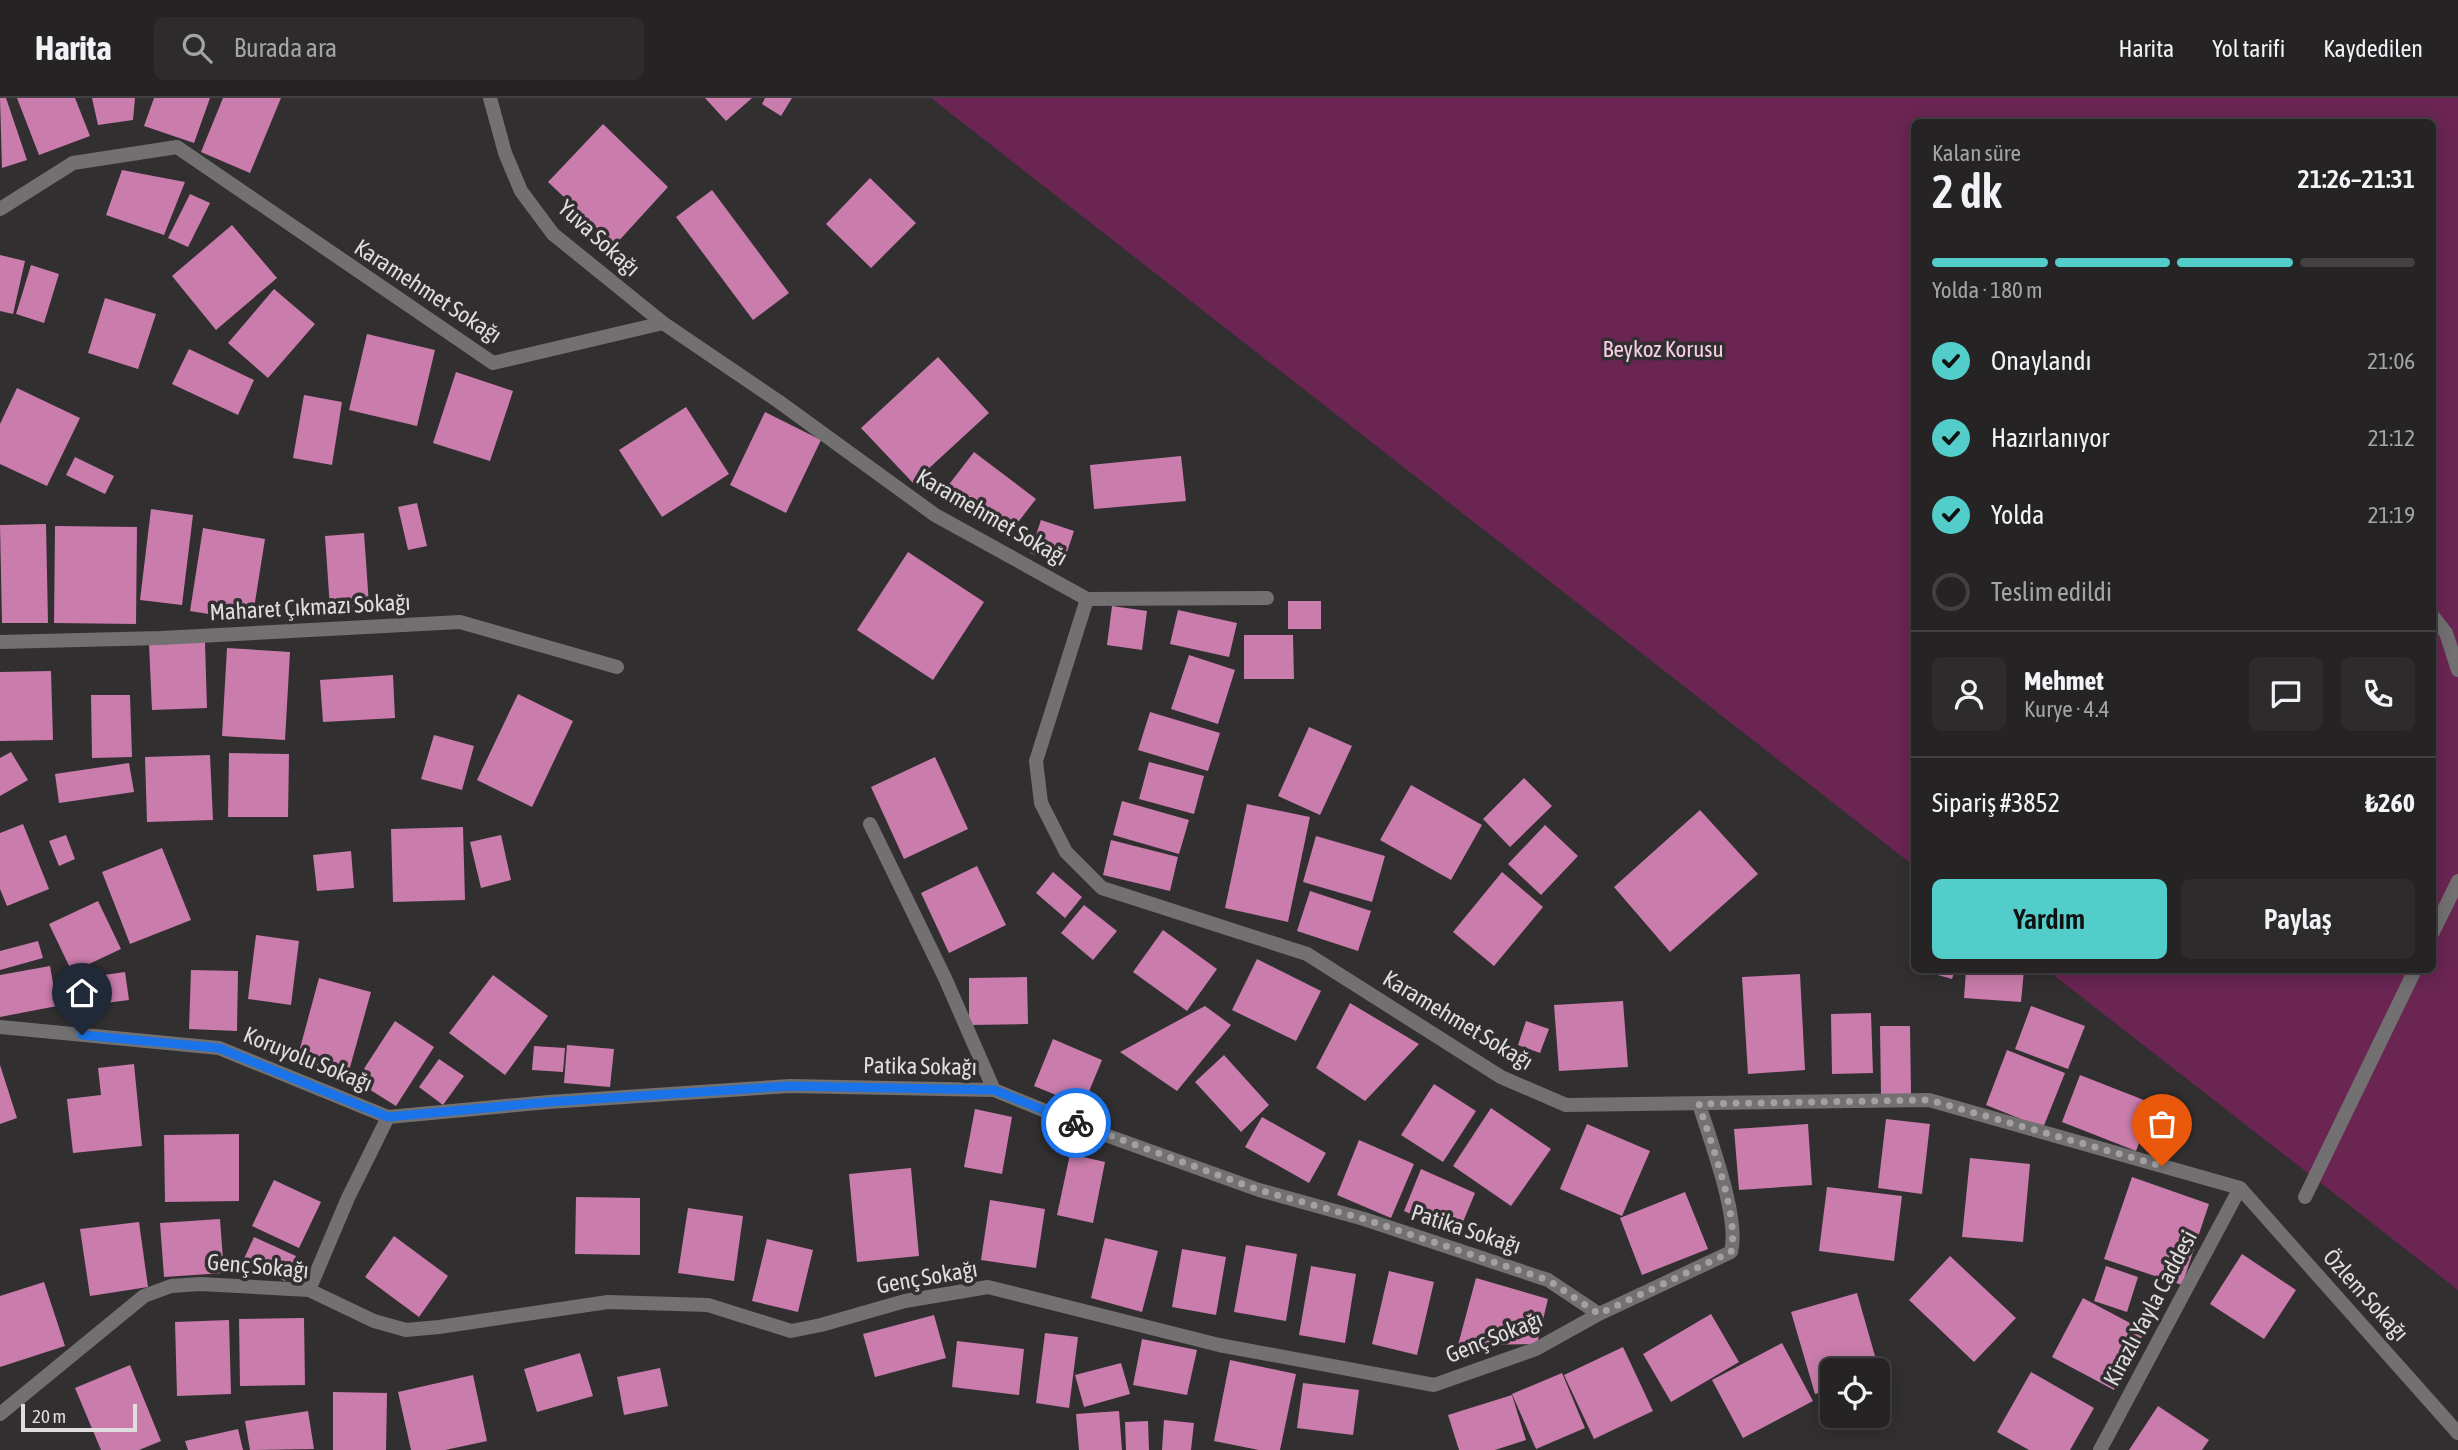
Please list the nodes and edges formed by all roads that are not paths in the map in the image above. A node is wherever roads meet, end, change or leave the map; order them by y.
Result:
1 (489, 98) edge
2 (0, 209) edge
3 (663, 324) junction
4 (1267, 598) dead end
5 (1087, 599) junction
6 (2436, 620) edge
7 (0, 642) edge
8 (617, 667) dead end
9 (2458, 670) edge
10 (870, 824) dead end
11 (2458, 881) edge
12 (2436, 926) edge
13 (2414, 973) edge
14 (0, 1027) edge
15 (994, 1090) junction
16 (1699, 1104) junction
17 (388, 1117) junction
18 (2240, 1188) junction
19 (2305, 1197) dead end
20 (309, 1290) junction
21 (1599, 1314) junction
22 (0, 1413) edge
23 (2458, 1433) edge
24 (2100, 1450) edge

1 - 3 street, Yuva Sokağı
2 - 3 street, Karamehmet Sokağı
3 - 5 street, Karamehmet Sokağı
4 - 5 street, Karamehmet Sokağı
5 - 16 street, Karamehmet Sokağı
6 - 9 street
7 - 8 street, Maharet Çıkmazı Sokağı
10 - 15 street
11 - 12 street
13 - 19 street
14 - 17 street, Koruyolu Sokağı
15 - 17 street, Patika Sokağı
15 - 21 street, Patika Sokağı
16 - 18 street, Karamehmet Sokağı
16 - 21 street, Genç Sokağı
17 - 20 street
18 - 23 street, Özlem Sokağı
18 - 24 street, Kirazlı Yayla Caddesi
20 - 21 street, Genç Sokağı
20 - 22 street, Genç Sokağı

